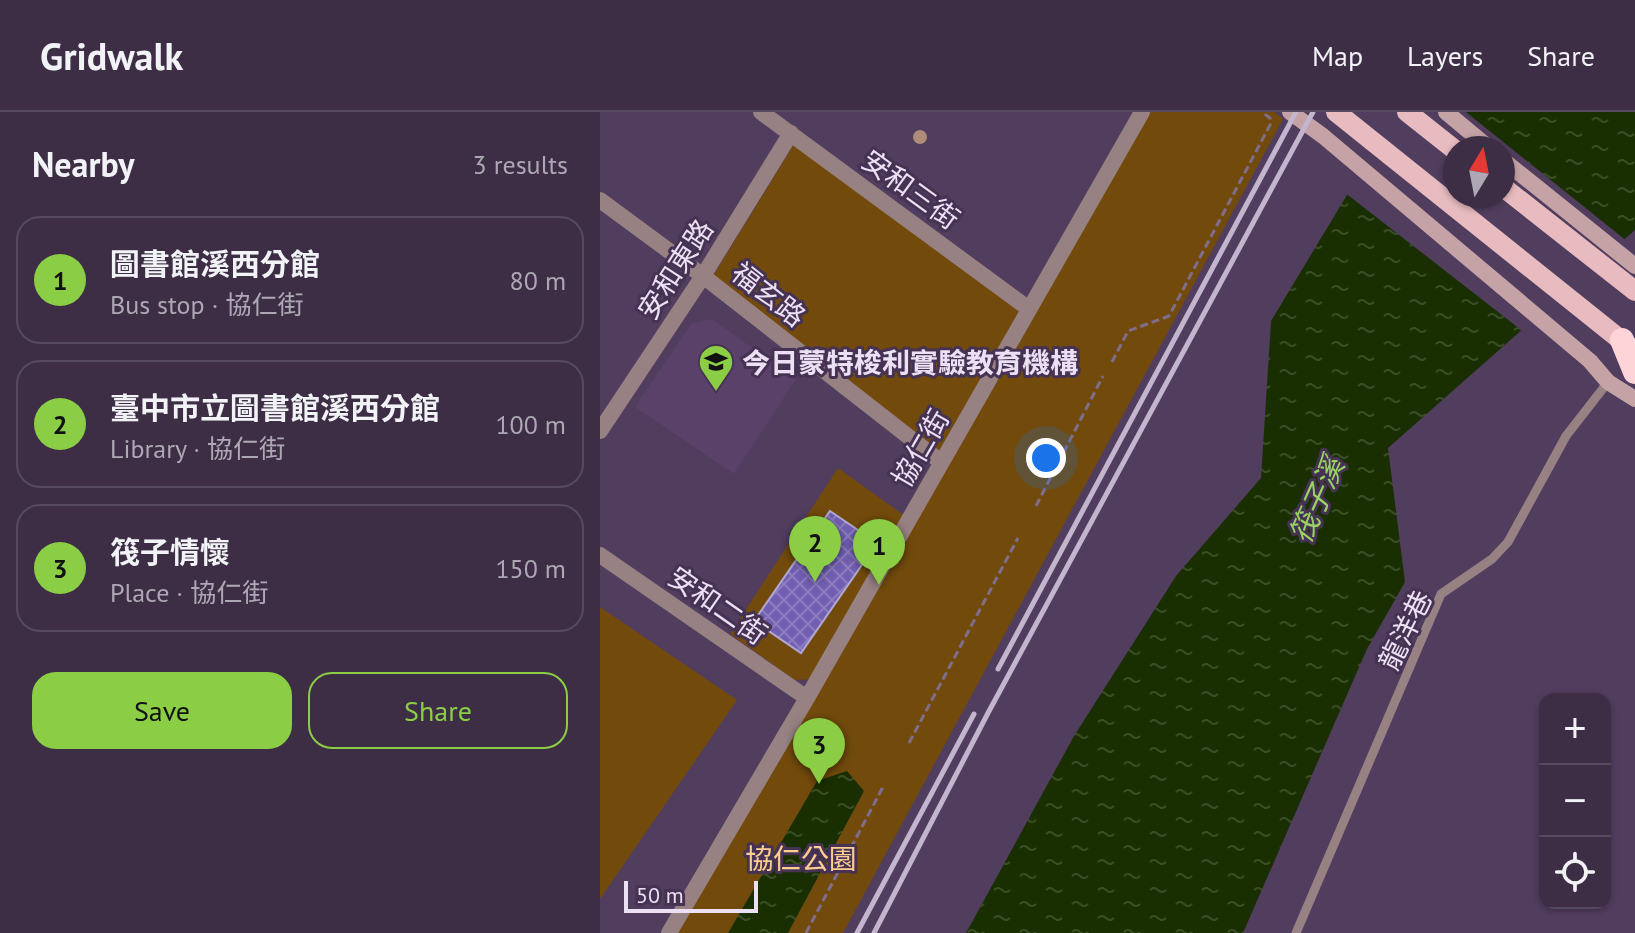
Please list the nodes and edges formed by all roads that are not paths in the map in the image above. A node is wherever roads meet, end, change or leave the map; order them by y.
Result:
1 (761, 112) edge
2 (1142, 112) edge
3 (1290, 112) edge
4 (1336, 112) edge
5 (1407, 112) edge
6 (1446, 112) edge
7 (791, 133) junction
8 (1475, 136) edge
9 (1443, 140) edge
10 (1515, 170) edge
11 (1515, 196) edge
12 (600, 200) edge
13 (1635, 266) edge
14 (703, 276) junction
15 (1635, 291) edge
16 (1029, 309) junction
17 (1629, 346) edge
18 (1635, 372) edge
19 (1608, 382) junction
20 (1635, 399) edge
21 (600, 431) edge
22 (941, 462) junction
23 (600, 555) edge
24 (807, 698) junction
25 (669, 933) edge
26 (1296, 933) edge

1 - 7 street, 安和三街
2 - 16 street, 協仁街
3 - 19 street
4 - 17 main road
5 - 9 main road
6 - 8 street
7 - 14 street, 安和東路
7 - 16 street, 安和三街
10 - 13 street
11 - 15 main road
12 - 14 street, 福玄路
14 - 21 street, 安和東路
14 - 22 street, 福玄路
16 - 22 street, 協仁街
17 - 18 highway
19 - 20 street
19 - 26 lane, 龍洋巷
22 - 24 street, 協仁街
23 - 24 street, 安和二街
24 - 25 street, 協仁街

